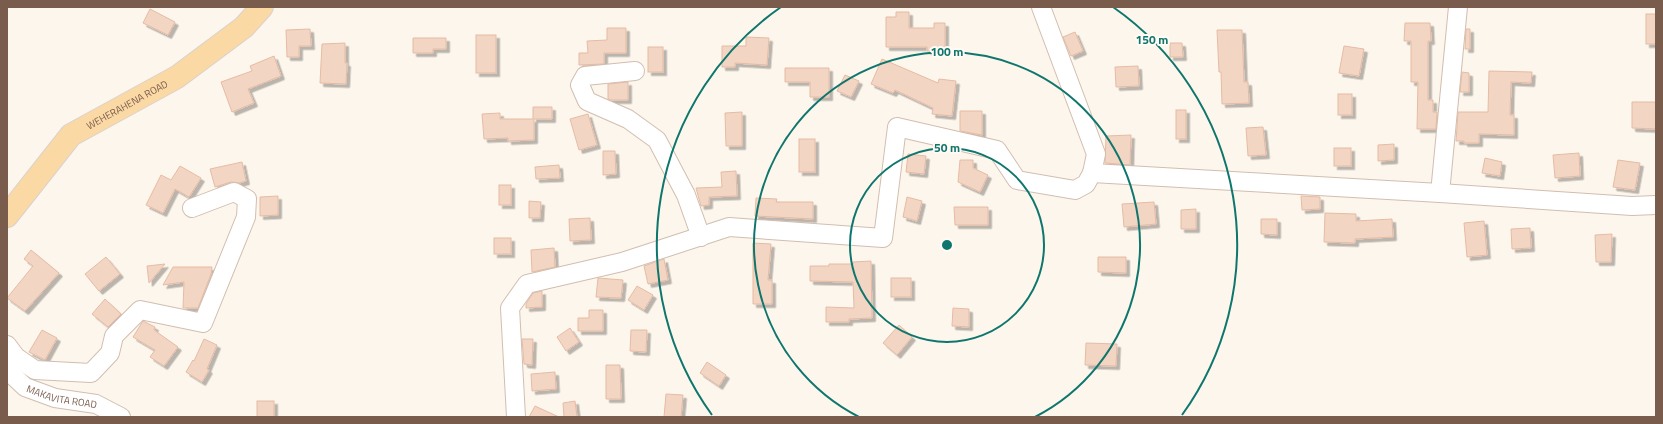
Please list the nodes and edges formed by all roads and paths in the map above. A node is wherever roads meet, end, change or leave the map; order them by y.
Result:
1 (262, 7) edge
2 (1041, 7) edge
3 (1458, 7) edge
4 (635, 71) dead end
5 (1092, 173) junction
6 (1440, 193) junction
7 (1656, 205) edge
8 (192, 208) dead end
9 (7, 216) edge
10 (701, 237) junction
11 (7, 345) edge
12 (7, 370) edge
13 (121, 417) edge
14 (516, 417) edge

1 - 9 main road, WEHERAHENA ROAD
2 - 5 street
3 - 6 street
4 - 10 street
5 - 6 street
5 - 10 street
6 - 7 street
8 - 11 street
10 - 14 street
12 - 13 street, MAKAVITA ROAD

